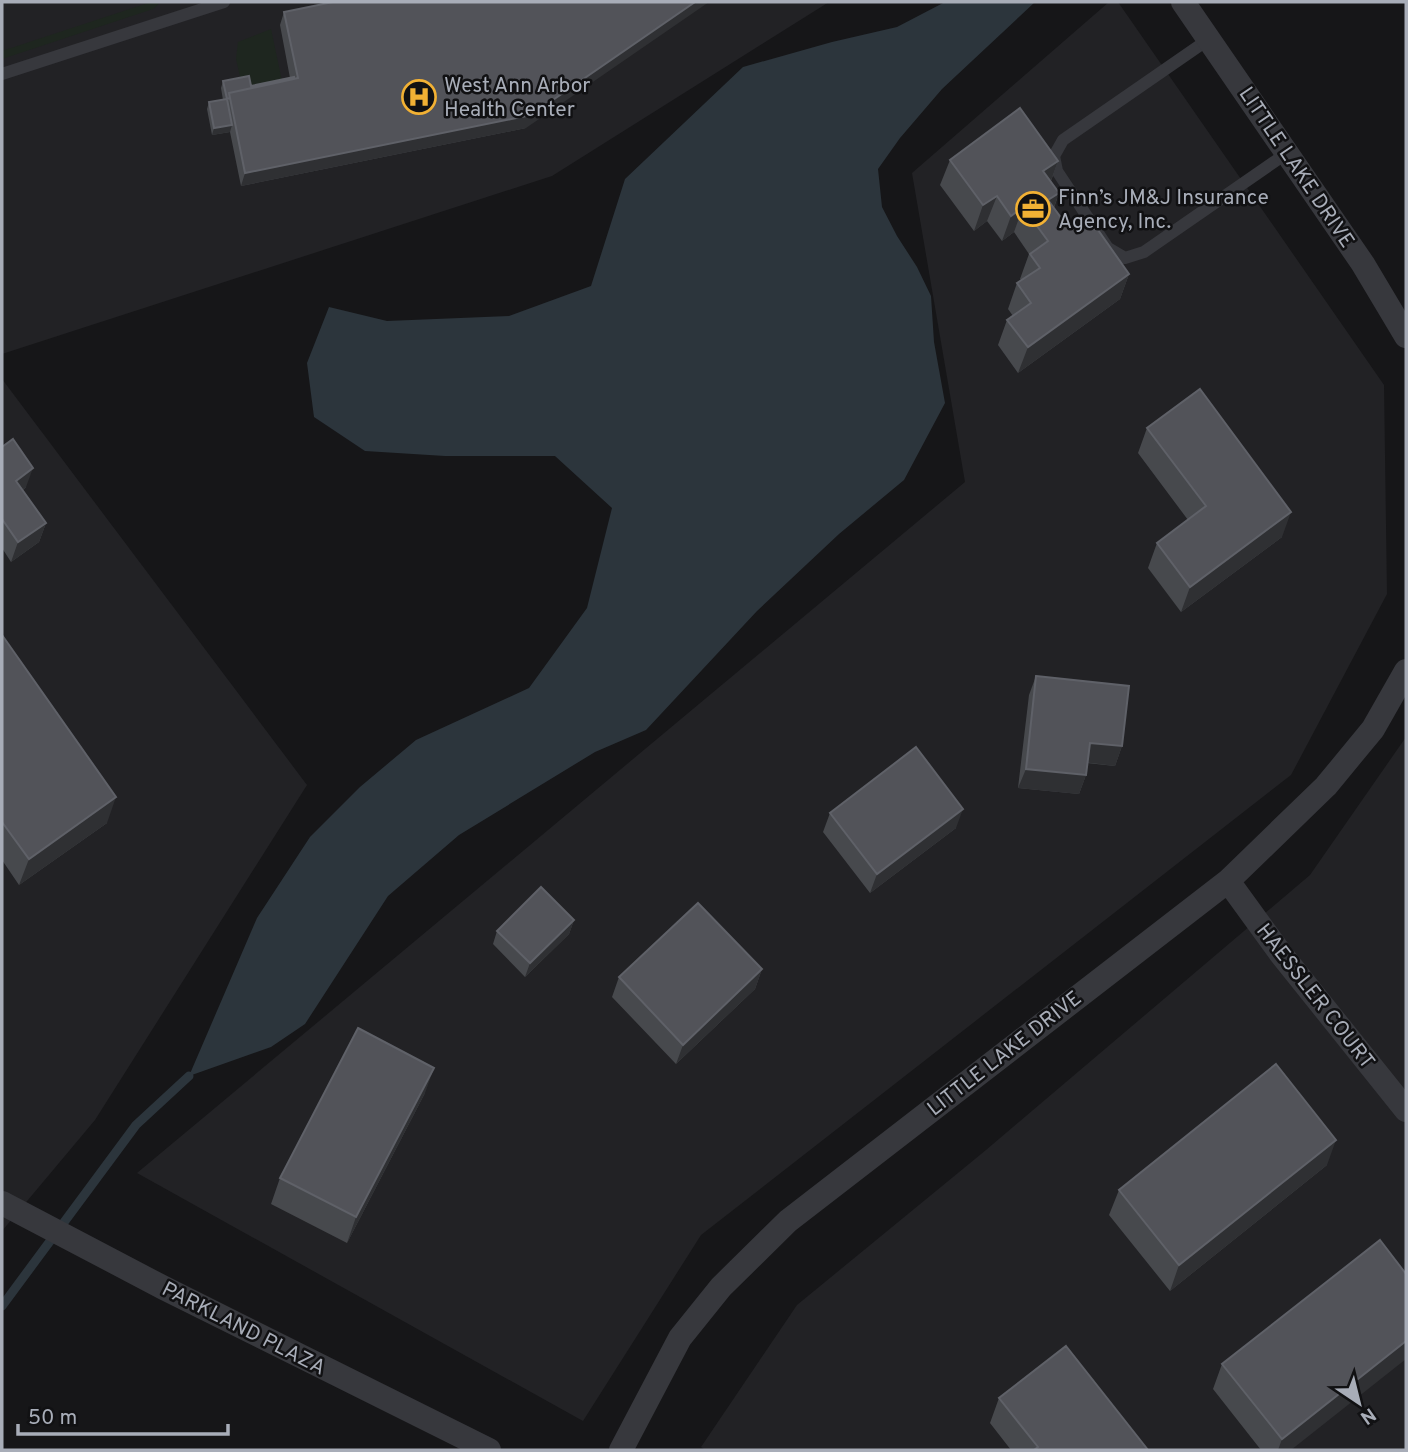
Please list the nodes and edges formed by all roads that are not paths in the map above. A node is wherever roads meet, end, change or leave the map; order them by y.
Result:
1 (224, 2) edge
2 (1182, 2) edge
3 (1209, 39) junction
4 (2, 74) edge
5 (1287, 153) junction
6 (1406, 336) edge
7 (1406, 671) edge
8 (1228, 881) junction
9 (1406, 1110) edge
10 (2, 1203) edge
11 (489, 1450) edge
12 (621, 1450) edge

1 - 4 lane
2 - 3 street, LITTLE LAKE DRIVE
3 - 5 street, LITTLE LAKE DRIVE
3 - 5 lane
5 - 6 street, LITTLE LAKE DRIVE
7 - 8 street, LITTLE LAKE DRIVE
8 - 9 street, HAESSLER COURT
8 - 12 street, LITTLE LAKE DRIVE
10 - 11 street, PARKLAND PLAZA

